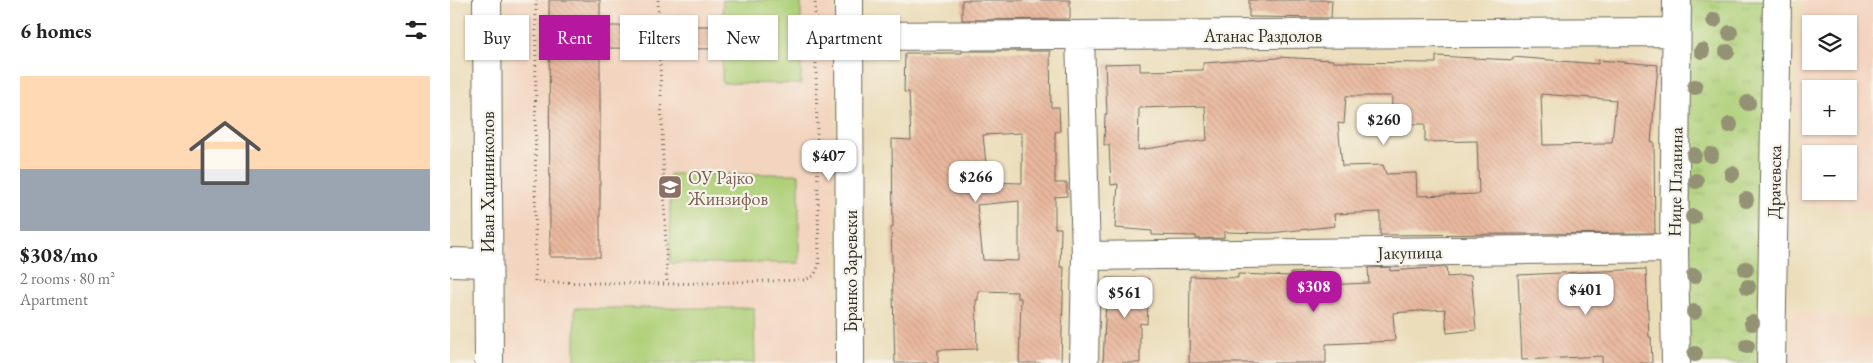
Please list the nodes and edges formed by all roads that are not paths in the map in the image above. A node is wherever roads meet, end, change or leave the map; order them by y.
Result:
1 (487, 0) edge
2 (849, 0) edge
3 (1677, 0) edge
4 (1777, 0) edge
5 (849, 15) edge
6 (1676, 32) junction
7 (900, 36) edge
8 (1080, 36) junction
9 (850, 60) edge
10 (1674, 248) junction
11 (1086, 256) junction
12 (450, 262) edge
13 (487, 263) junction
14 (489, 363) edge
15 (850, 363) edge
16 (1084, 363) edge
17 (1676, 363) edge
18 (1771, 363) edge

1 - 13 street, Иван Хаџиниколов
2 - 5 street, Бранко Заревски
3 - 6 street, Ниџе Планина
4 - 18 street, Драчевска
6 - 8 street, Атанас Раздолов
6 - 10 street, Ниџе Планина
7 - 8 street, Атанас Раздолов
8 - 11 street
9 - 15 street, Бранко Заревски
10 - 11 street, Јакупица
10 - 17 street, Ниџе Планина
11 - 16 street
12 - 13 street
13 - 14 street, Иван Хаџиниколов

